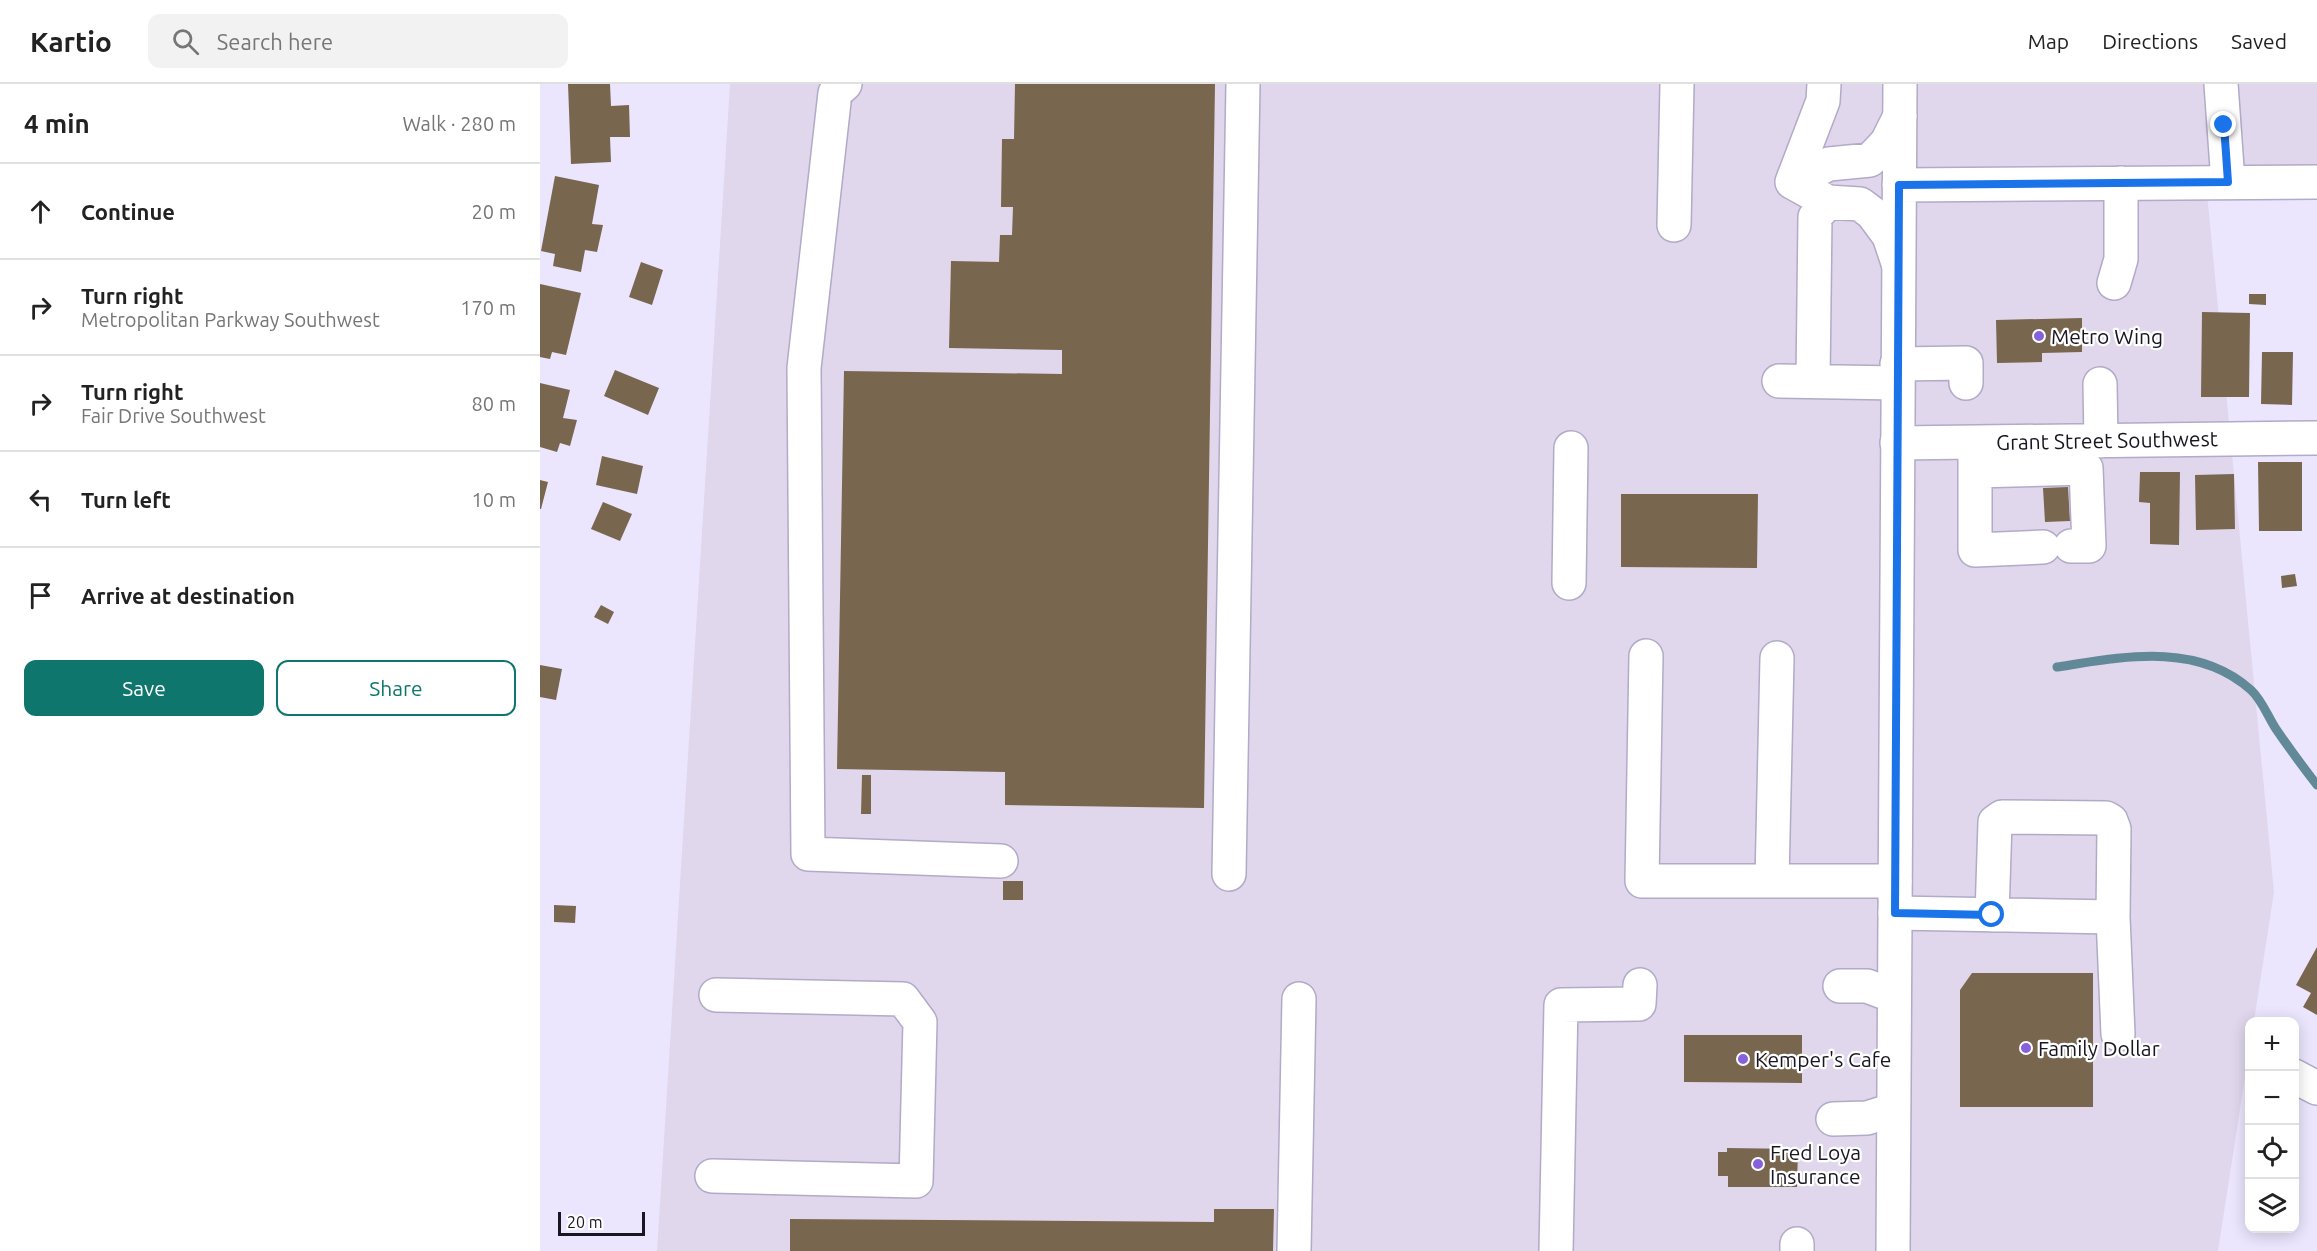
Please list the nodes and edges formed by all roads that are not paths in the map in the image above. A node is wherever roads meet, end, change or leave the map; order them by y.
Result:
1 (845, 84) edge
2 (1243, 84) edge
3 (1677, 84) edge
4 (1824, 84) edge
5 (2221, 84) edge
6 (1900, 100) edge
7 (1792, 182) junction
8 (2228, 182) junction
9 (2317, 182) edge
10 (2121, 183) junction
11 (1899, 185) junction
12 (1828, 202) junction
13 (1674, 225) dead end
14 (1898, 262) junction
15 (2114, 283) dead end
16 (1898, 373) junction
17 (1966, 373) dead end
18 (1779, 381) dead end
19 (1813, 381) junction
20 (2100, 384) dead end
21 (2317, 438) edge
22 (2101, 441) junction
23 (1897, 443) junction
24 (1571, 448) dead end
25 (1975, 456) junction
26 (1569, 583) dead end
27 (1646, 656) dead end
28 (1777, 658) dead end
29 (1000, 861) dead end
30 (1229, 874) dead end
31 (1772, 880) junction
32 (1895, 897) junction
33 (1992, 915) junction
34 (2113, 917) junction
35 (1640, 985) dead end
36 (1840, 986) dead end
37 (716, 995) dead end
38 (1894, 996) junction
39 (1299, 999) dead end
40 (2118, 1034) dead end
41 (2299, 1078) edge
42 (2317, 1088) edge
43 (1893, 1110) junction
44 (1833, 1119) dead end
45 (712, 1176) dead end
46 (1294, 1251) edge
47 (1556, 1251) edge
48 (1893, 1251) edge

1 - 29 main road
2 - 30 main road
3 - 13 main road
4 - 7 main road
5 - 8 main road
6 - 7 main road
6 - 11 main road
7 - 12 main road
8 - 9 main road
8 - 10 main road
10 - 11 main road
10 - 15 main road
11 - 14 main road
12 - 14 main road
12 - 19 main road
14 - 16 main road
16 - 17 main road
16 - 19 main road
16 - 23 main road
18 - 19 main road
20 - 22 main road
21 - 22 main road, Grant Street Southwest
22 - 25 main road, Grant Street Southwest
23 - 25 main road, Grant Street Southwest
23 - 32 main road
24 - 26 main road
25 - 25 main road
27 - 31 main road
28 - 31 main road
31 - 32 main road
32 - 33 main road
32 - 38 main road
33 - 34 main road
33 - 34 main road
34 - 40 main road
35 - 47 main road
36 - 38 main road
37 - 45 main road
38 - 43 main road
39 - 46 main road
41 - 42 main road
43 - 44 main road
43 - 48 main road

